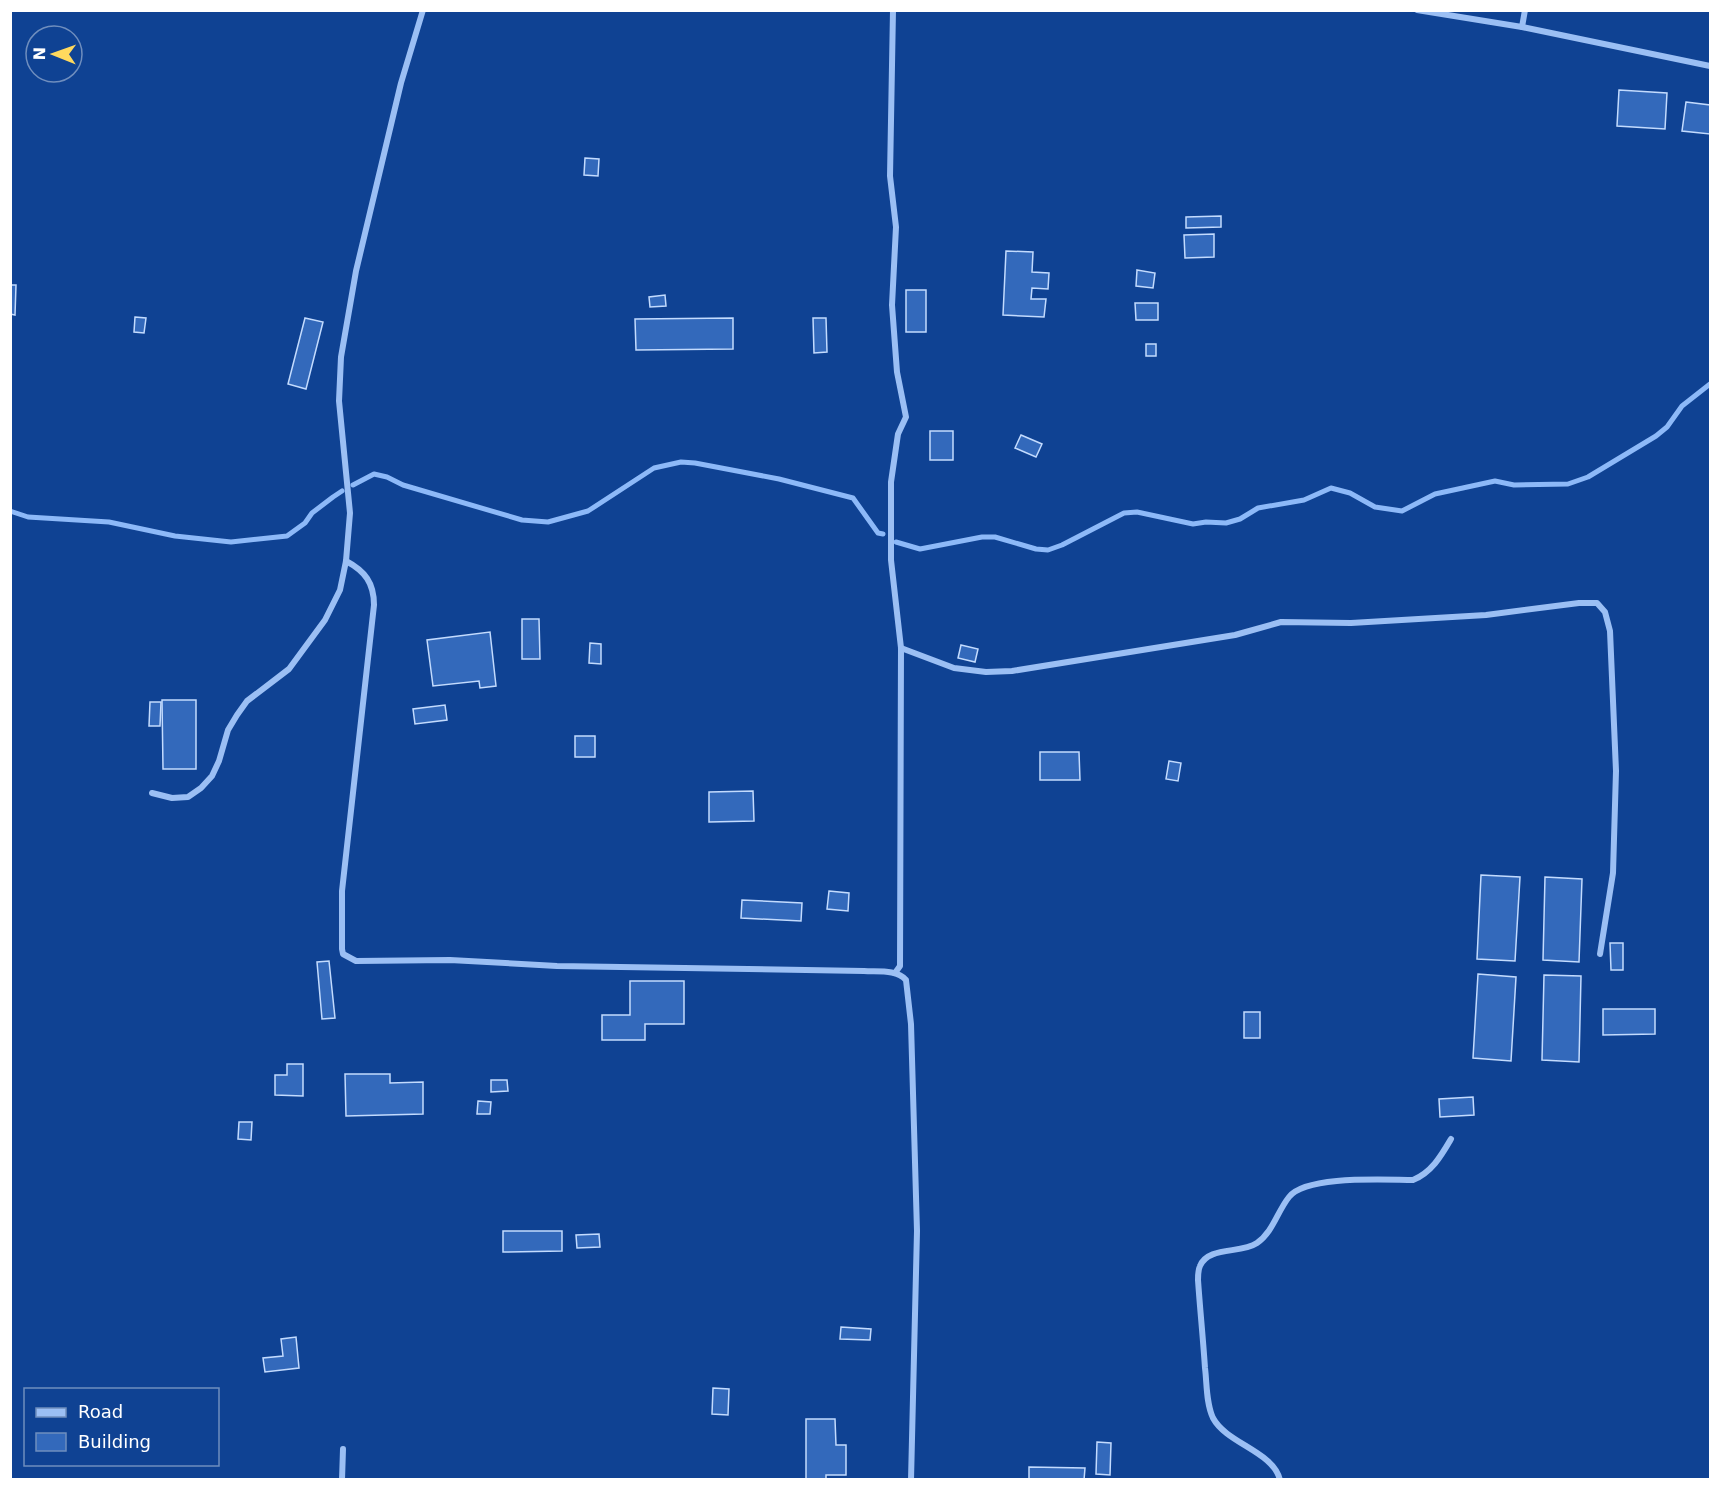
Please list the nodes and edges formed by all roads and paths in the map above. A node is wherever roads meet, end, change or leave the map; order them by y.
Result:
1 (423, 10) edge
2 (893, 10) edge
3 (1416, 10) edge
4 (1525, 10) edge
5 (1522, 27) junction
6 (1710, 66) edge
7 (346, 561) junction
8 (901, 648) junction
9 (152, 793) dead end
10 (1599, 954) dead end
11 (895, 973) junction
12 (1451, 1139) dead end
13 (344, 1449) dead end
14 (342, 1479) edge
15 (911, 1479) edge
16 (1280, 1479) edge

1 - 7 street
2 - 8 street
3 - 5 street
4 - 5 street
5 - 6 street
7 - 9 street
7 - 11 street
8 - 10 street
8 - 11 street
11 - 15 street
12 - 16 street
13 - 14 street

